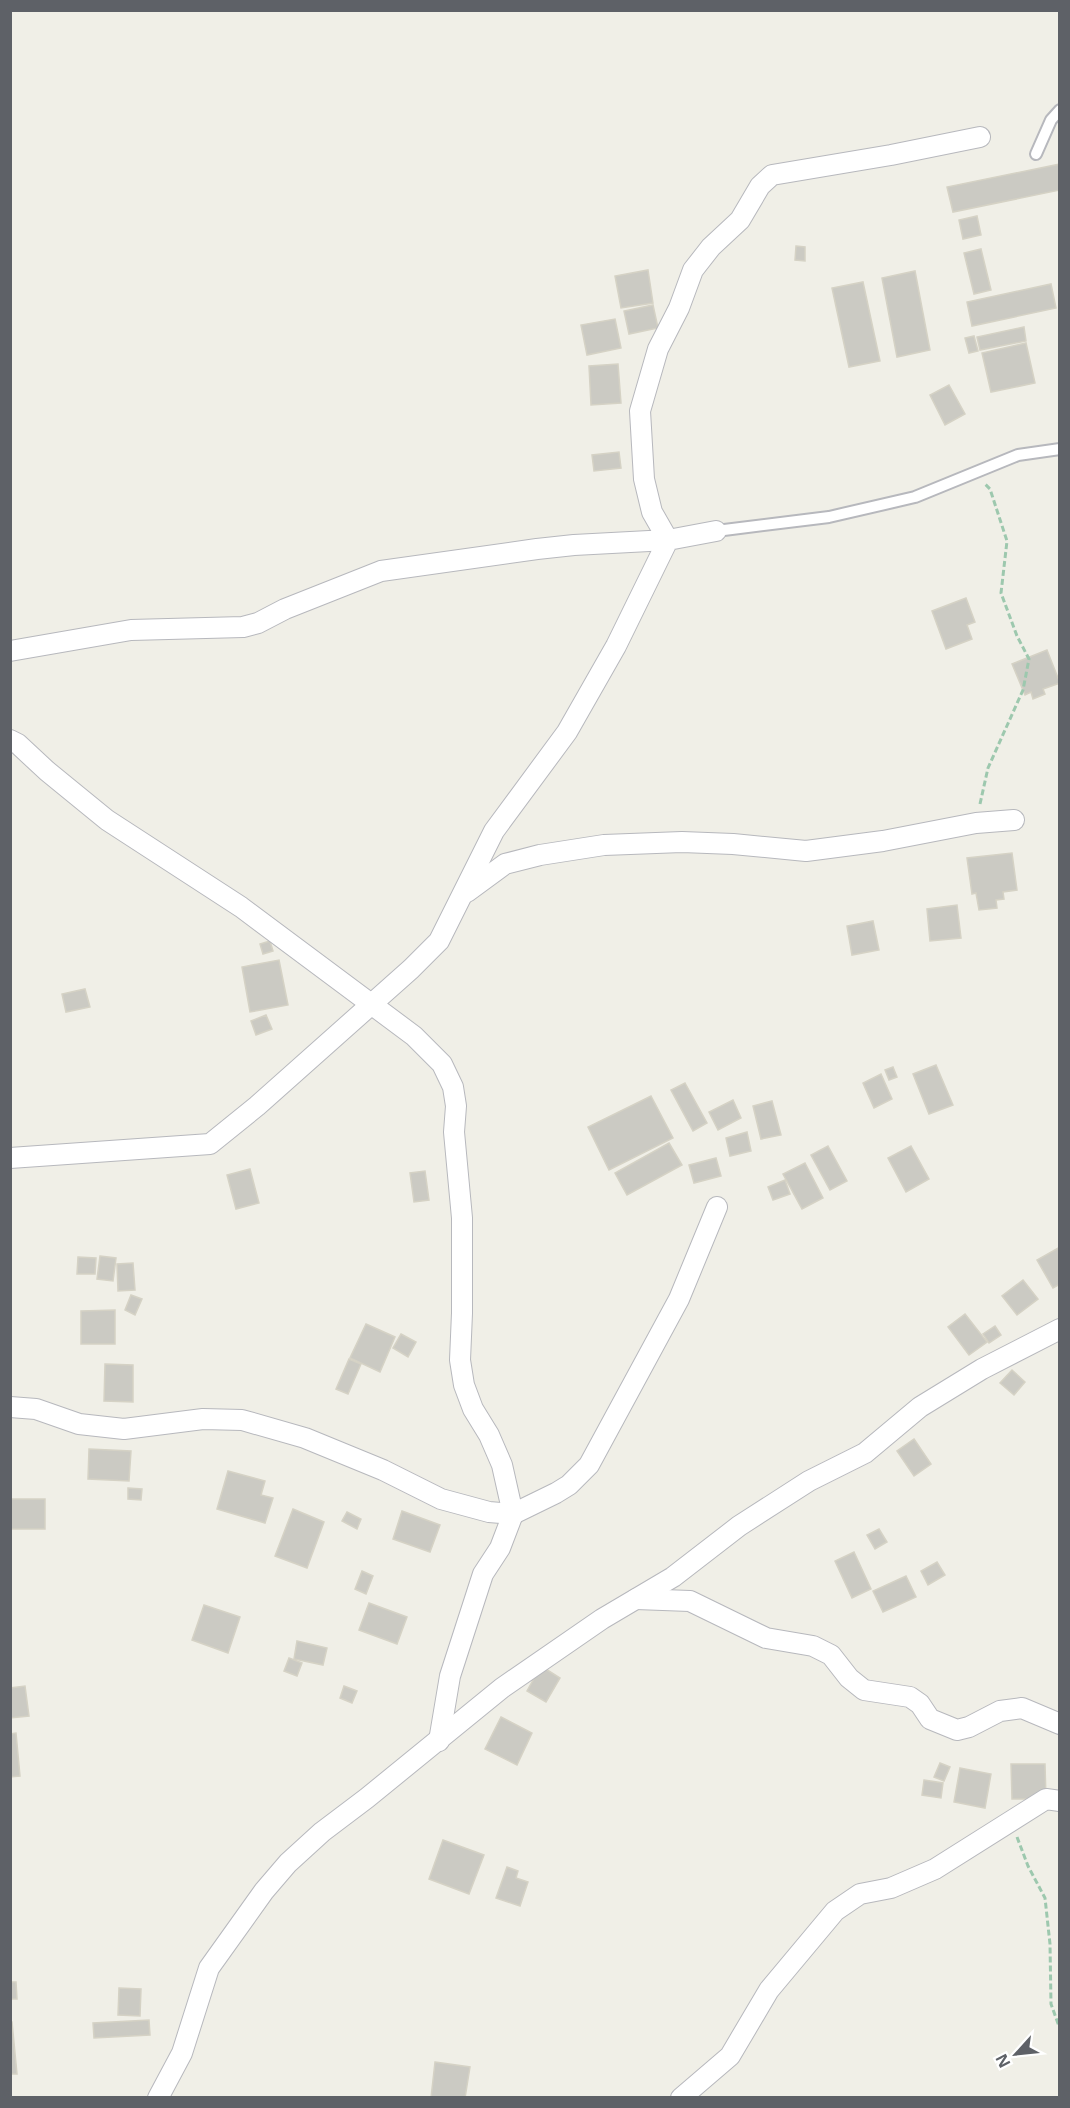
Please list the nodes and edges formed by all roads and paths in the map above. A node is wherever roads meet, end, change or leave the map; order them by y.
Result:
1 (1059, 110) edge
2 (980, 137) dead end
3 (1036, 154) dead end
4 (1059, 449) edge
5 (974, 474) junction
6 (716, 531) joint
7 (668, 540) junction
8 (10, 651) edge
9 (10, 740) edge
10 (1014, 820) dead end
11 (976, 823) junction
12 (463, 895) junction
13 (372, 1004) junction
14 (12, 1155) edge
15 (717, 1207) dead end
16 (1059, 1329) edge
17 (10, 1407) edge
18 (513, 1514) junction
19 (636, 1599) junction
20 (1059, 1724) edge
21 (439, 1741) junction
22 (1055, 1795) edge
23 (1011, 1820) junction
24 (1059, 2028) edge
25 (159, 2097) edge
26 (681, 2097) edge

1 - 3 lane
2 - 7 street
4 - 5 lane
5 - 6 lane
5 - 11 path
6 - 7 street
7 - 8 street
7 - 12 street
9 - 13 street
10 - 11 street
11 - 12 street
12 - 13 street
13 - 14 street
13 - 18 street
15 - 18 street
16 - 19 street
17 - 18 street
18 - 21 street
19 - 20 street
19 - 21 street
21 - 25 street
22 - 23 street
23 - 24 path
23 - 26 street

